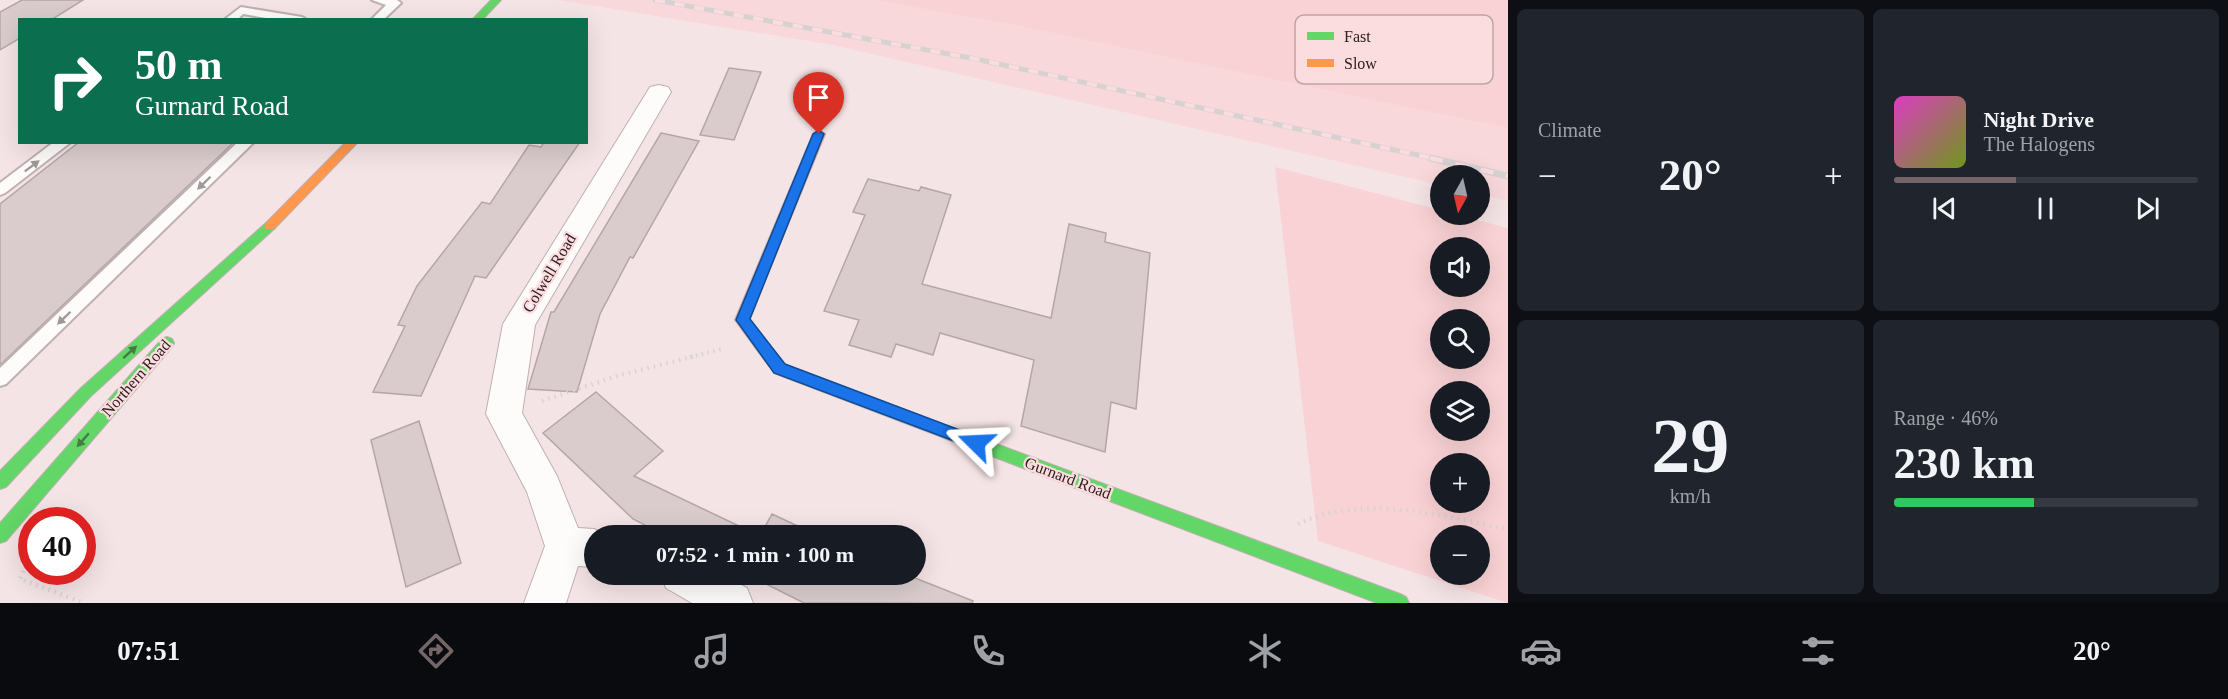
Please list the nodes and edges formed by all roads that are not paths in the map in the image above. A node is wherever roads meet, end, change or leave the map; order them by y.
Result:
1 (255, 0) edge
2 (378, 0) edge
3 (496, 0) edge
4 (241, 10) junction
5 (231, 18) edge
6 (290, 18) edge
7 (378, 18) edge
8 (478, 18) edge
9 (659, 92) dead end
10 (819, 134) dead end
11 (61, 144) edge
12 (245, 144) edge
13 (351, 144) edge
14 (0, 190) edge
15 (274, 222) junction
16 (0, 379) edge
17 (0, 482) edge
18 (0, 535) edge
19 (579, 547) edge
20 (700, 585) edge
21 (545, 603) edge
22 (732, 603) edge
23 (1400, 603) edge

1 - 4 lane
2 - 7 lane
3 - 8 main road
4 - 5 lane
4 - 6 lane
9 - 19 street, Colwell Road
10 - 23 main road, Gurnard Road
14 -> 11 lane
12 -> 16 lane
13 - 15 main road, Northern Road
17 -> 15 main road, Northern Road
15 -> 18 main road, Northern Road
19 - 21 street
20 - 22 street

